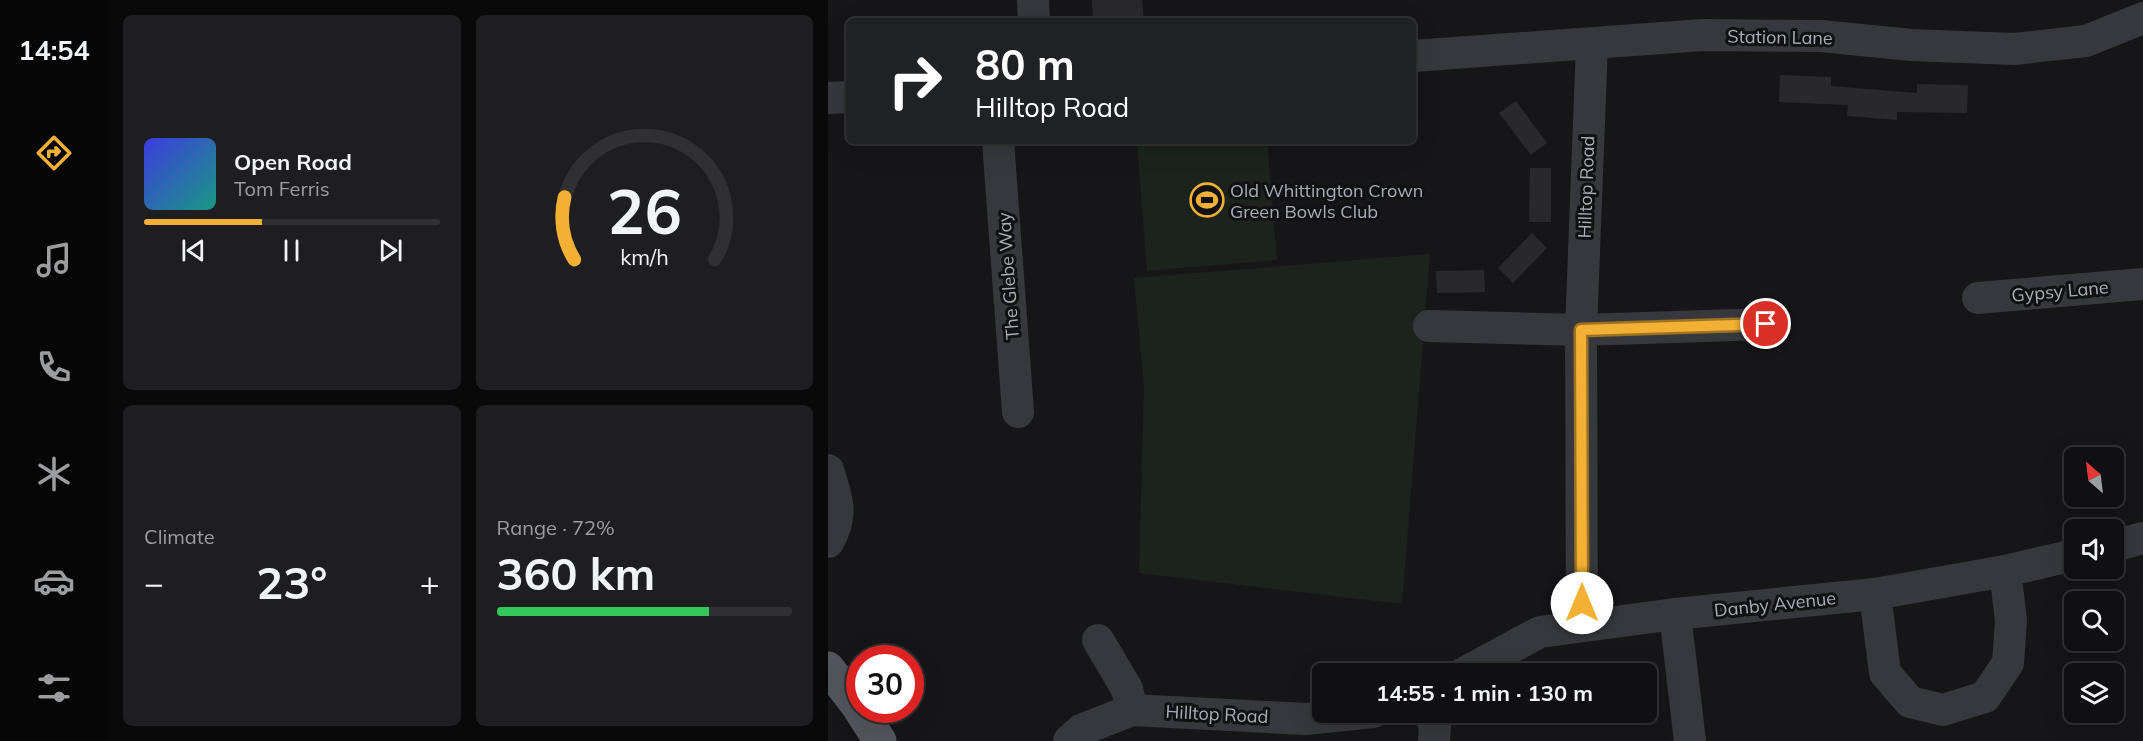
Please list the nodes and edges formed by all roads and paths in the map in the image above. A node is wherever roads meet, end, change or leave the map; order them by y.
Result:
1 (1033, 0) edge
2 (1034, 18) edge
3 (2142, 21) edge
4 (1592, 44) junction
5 (1416, 56) edge
6 (846, 97) edge
7 (828, 98) edge
8 (998, 144) edge
9 (2143, 284) edge
10 (1978, 298) dead end
11 (1766, 324) dead end
12 (1429, 326) dead end
13 (1581, 330) junction
14 (1018, 411) dead end
15 (828, 470) edge
16 (2143, 538) edge
17 (828, 542) edge
18 (2124, 543) edge
19 (2064, 557) edge
20 (2005, 571) junction
21 (1875, 594) junction
22 (1675, 614) junction
23 (1582, 626) junction
24 (1098, 640) dead end
25 (1482, 663) edge
26 (828, 668) edge
27 (846, 691) edge
28 (1132, 710) junction
29 (1312, 718) edge
30 (869, 723) edge
31 (1433, 723) edge
32 (880, 741) edge
33 (1069, 741) edge
34 (1434, 741) edge
35 (1690, 741) edge

1 - 2 street
3 - 4 street, Station Lane
4 - 5 street, Station Lane
4 - 13 street, Hilltop Road
6 - 7 street
8 - 14 street, The Glebe Way
9 - 10 street, Gypsy Lane
11 - 13 street
12 - 13 street
13 - 23 street, Hilltop Road
15 - 17 street
16 - 18 street
19 - 20 street, Danby Avenue
20 - 21 street, Danby Avenue
20 - 21 street
21 - 22 street, Danby Avenue
22 - 23 street, Danby Avenue
22 - 35 street
23 - 25 street
24 - 28 street
26 - 27 main road
28 - 29 street, Hilltop Road
28 - 33 street, Hilltop Road
30 - 32 main road
31 - 34 street

